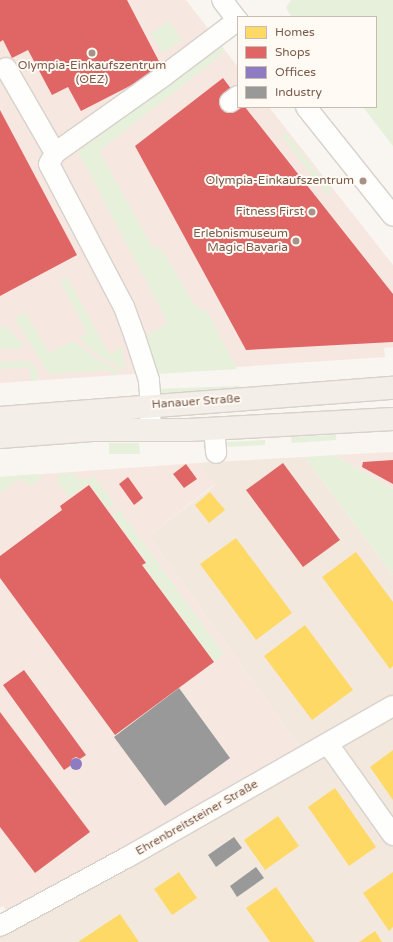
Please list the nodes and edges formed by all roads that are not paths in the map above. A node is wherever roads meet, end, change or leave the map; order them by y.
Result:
1 (222, 0) edge
2 (237, 20) edge
3 (237, 22) edge
4 (6, 68) dead end
5 (307, 108) edge
6 (55, 154) junction
7 (393, 216) edge
8 (393, 388) edge
9 (151, 406) junction
10 (0, 418) edge
11 (393, 419) edge
12 (214, 428) junction
13 (150, 430) junction
14 (0, 437) edge
15 (216, 453) dead end
16 (393, 706) edge
17 (328, 744) junction
18 (393, 835) edge
19 (0, 926) edge

1 - 2 street
3 - 6 street
4 - 6 street
5 - 7 street
6 - 9 street
8 - 9 main road, Hanauer Straße
9 - 10 main road, Hanauer Straße
9 - 13 street
11 - 12 main road, Hanauer Straße
12 - 13 main road, Hanauer Straße
12 - 15 street
13 - 14 main road, Hanauer Straße
16 - 17 street, Ehrenbreitsteiner Straße
17 - 18 street
17 - 19 street, Ehrenbreitsteiner Straße

